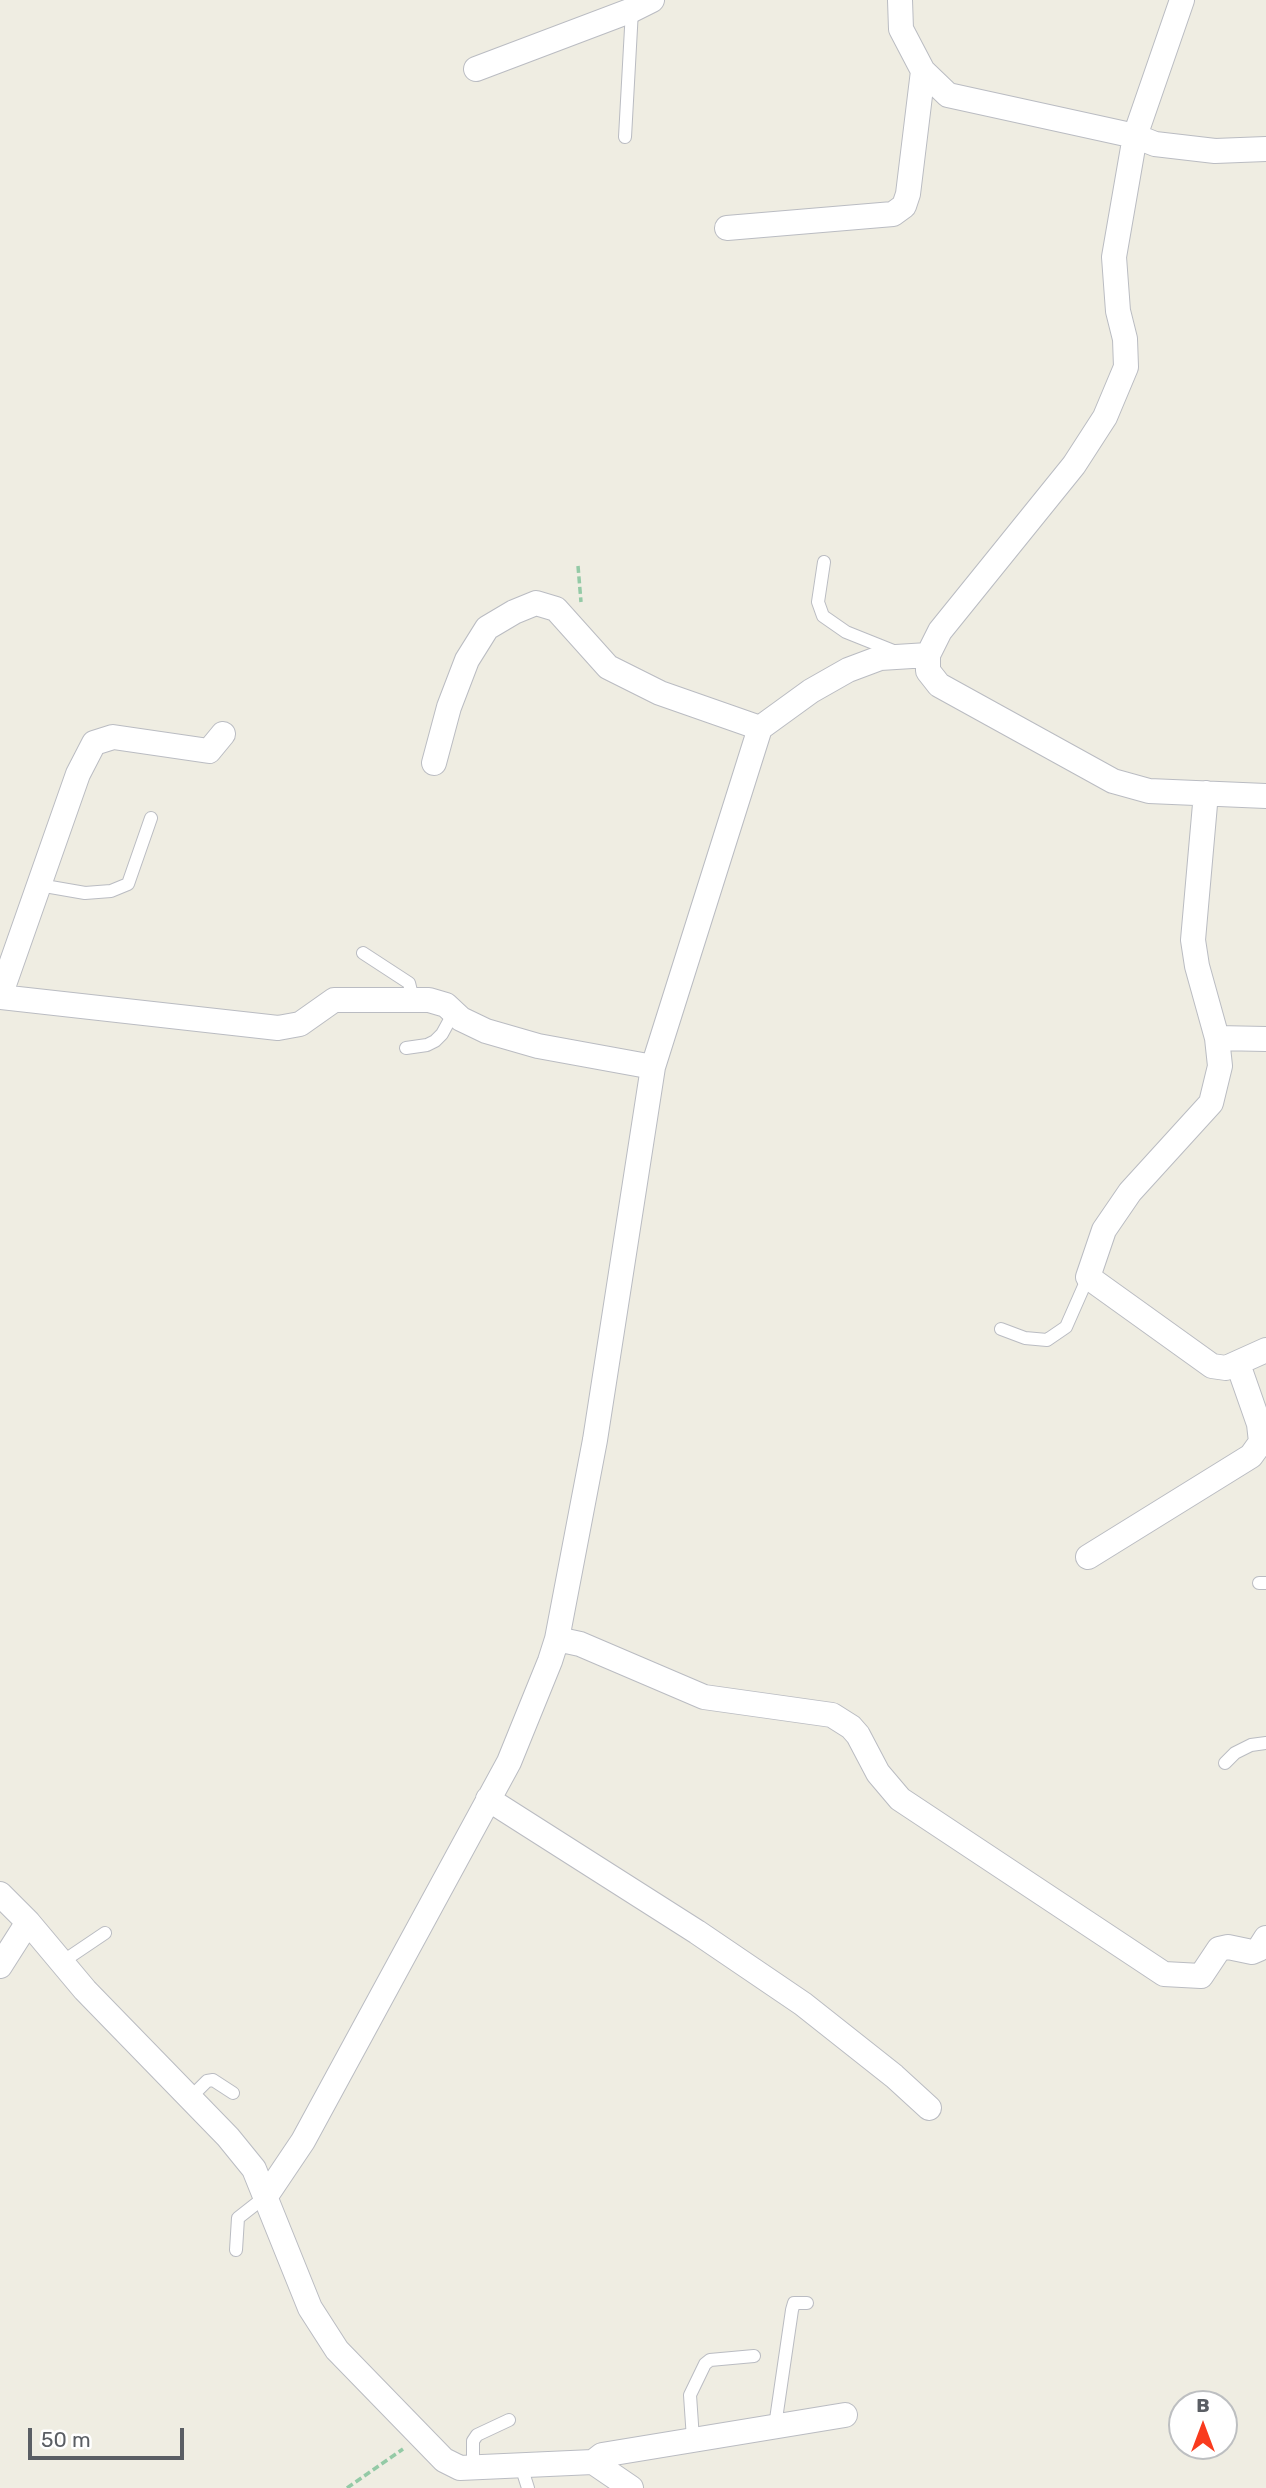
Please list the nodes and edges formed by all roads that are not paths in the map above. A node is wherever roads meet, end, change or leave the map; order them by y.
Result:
1 (900, 0) edge
2 (1182, 0) edge
3 (642, 5) edge
4 (476, 69) dead end
5 (923, 71) junction
6 (1135, 136) junction
7 (625, 137) dead end
8 (1266, 149) edge
9 (727, 228) dead end
10 (824, 562) dead end
11 (917, 656) junction
12 (760, 728) junction
13 (223, 733) dead end
14 (434, 763) dead end
15 (1206, 793) junction
16 (1266, 796) edge
17 (151, 818) dead end
18 (39, 885) junction
19 (363, 953) dead end
20 (0, 996) edge
21 (413, 999) junction
22 (454, 1012) junction
23 (1217, 1038) junction
24 (1266, 1039) edge
25 (406, 1048) dead end
26 (653, 1067) junction
27 (1088, 1277) junction
28 (1001, 1329) dead end
29 (1266, 1350) edge
30 (1238, 1364) junction
31 (1088, 1557) dead end
32 (557, 1639) junction
33 (1266, 1743) edge
34 (1224, 1763) dead end
35 (488, 1799) junction
36 (0, 1894) edge
37 (28, 1922) junction
38 (105, 1933) dead end
39 (1266, 1938) edge
40 (62, 1962) junction
41 (0, 1966) edge
42 (233, 2094) dead end
43 (190, 2098) junction
44 (929, 2108) dead end
45 (265, 2196) junction
46 (236, 2250) dead end
47 (807, 2303) dead end
48 (754, 2356) dead end
49 (845, 2414) dead end
50 (509, 2420) dead end
51 (775, 2426) junction
52 (693, 2439) junction
53 (593, 2462) junction
54 (473, 2469) junction
55 (524, 2477) edge
56 (631, 2488) edge

1 - 5 street
2 - 6 street
3 - 4 street
3 - 7 lane
5 - 6 street
5 - 9 street
6 - 8 street
6 - 11 street
10 - 11 lane
11 - 12 street
11 - 15 street
12 - 14 street
12 - 26 street
13 - 18 street
15 - 16 street
15 - 23 street
17 - 18 lane
18 - 20 street
19 - 21 lane
20 - 21 street
21 - 22 street
22 - 25 lane
22 - 26 street
23 - 24 street
23 - 27 street
26 - 32 street
27 - 28 lane
27 - 30 street
29 - 30 street
30 - 31 street
32 - 35 street
32 - 39 street
33 - 34 lane
35 - 44 street
35 - 45 street
36 - 37 street
37 - 40 street
37 - 41 street
38 - 40 lane
40 - 43 street
42 - 43 lane
43 - 45 street
45 - 46 lane
45 - 54 street
47 - 51 lane
48 - 52 lane
49 - 51 street
50 - 54 lane
51 - 52 street
52 - 53 street
53 - 55 street
53 - 56 street
54 - 55 street

